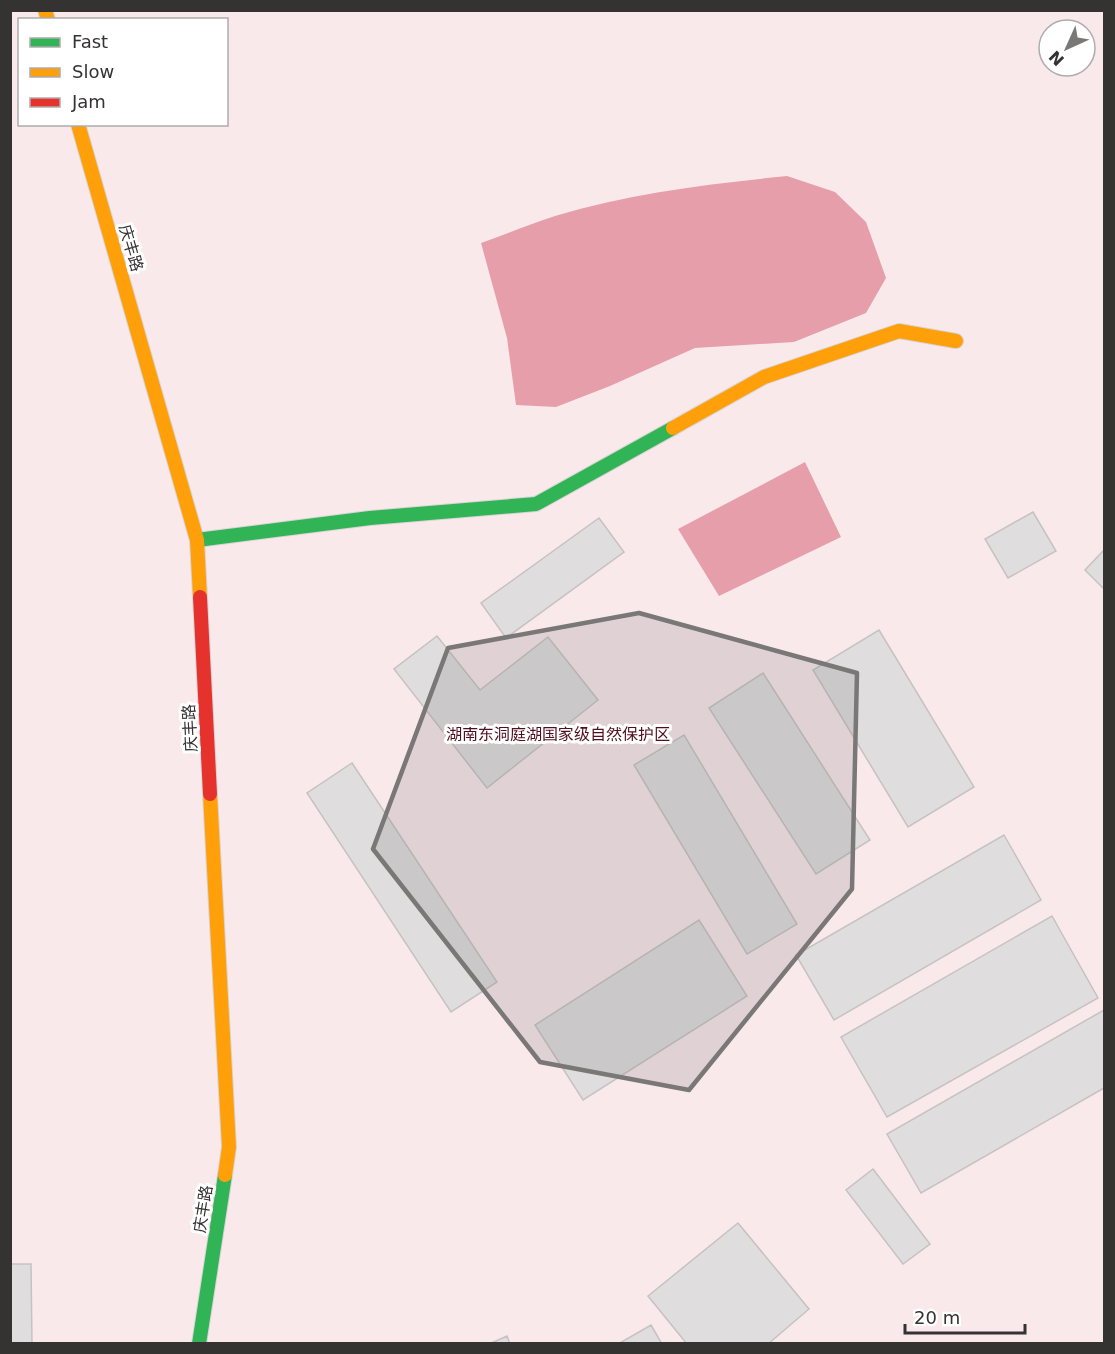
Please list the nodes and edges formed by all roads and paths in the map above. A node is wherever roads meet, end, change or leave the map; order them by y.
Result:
1 (79, 126) edge
2 (956, 341) dead end
3 (197, 540) junction
4 (199, 1344) edge

1 - 3 street, 庆丰路
2 - 3 street
3 - 4 street, 庆丰路

